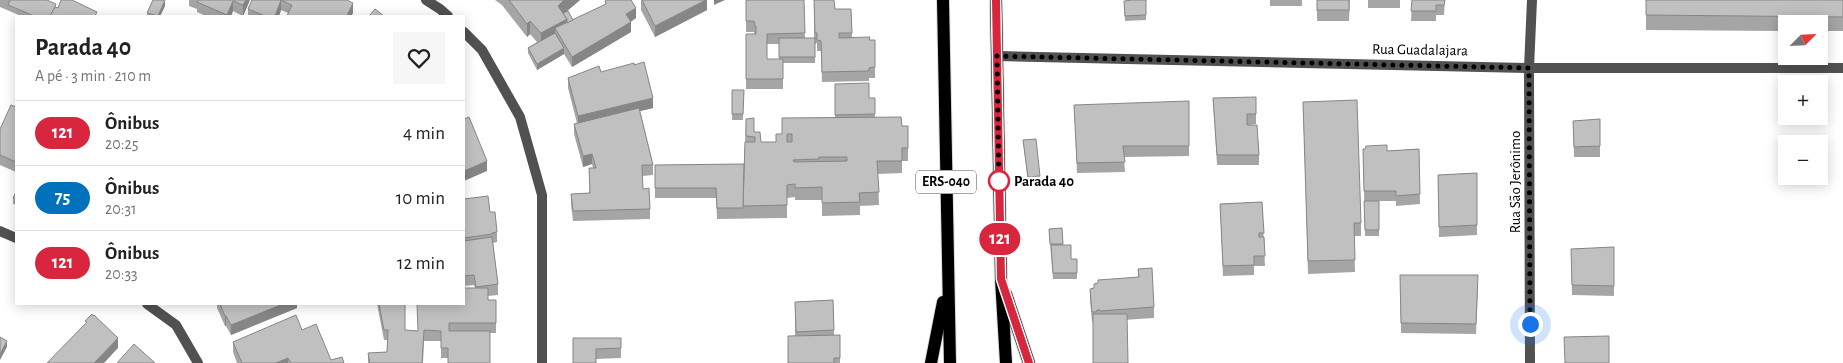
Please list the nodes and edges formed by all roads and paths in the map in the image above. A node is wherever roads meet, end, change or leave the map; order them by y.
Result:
1 (426, 0) edge
2 (943, 0) edge
3 (996, 0) edge
4 (1532, 0) edge
5 (447, 15) edge
6 (465, 33) edge
7 (997, 56) junction
8 (1529, 68) junction
9 (1843, 68) edge
10 (0, 232) edge
11 (15, 238) edge
12 (1001, 279) junction
13 (948, 280) junction
14 (148, 305) edge
15 (198, 363) edge
16 (542, 363) edge
17 (931, 363) edge
18 (950, 363) edge
19 (1006, 363) edge
20 (1029, 363) edge
21 (1530, 363) edge

1 - 5 street
2 - 13 main road, ERS-040
3 - 7 main road
4 - 8 street, Rua São Jerônimo
6 - 16 street
7 - 8 street, Rua Guadalajara
7 - 12 main road
8 - 9 street, Rua Guadalajara
8 - 21 street, Rua São Jerônimo
10 - 11 street
12 - 19 main road
12 - 20 main road
13 - 17 main road
13 - 18 main road, ERS-040
14 - 15 street

